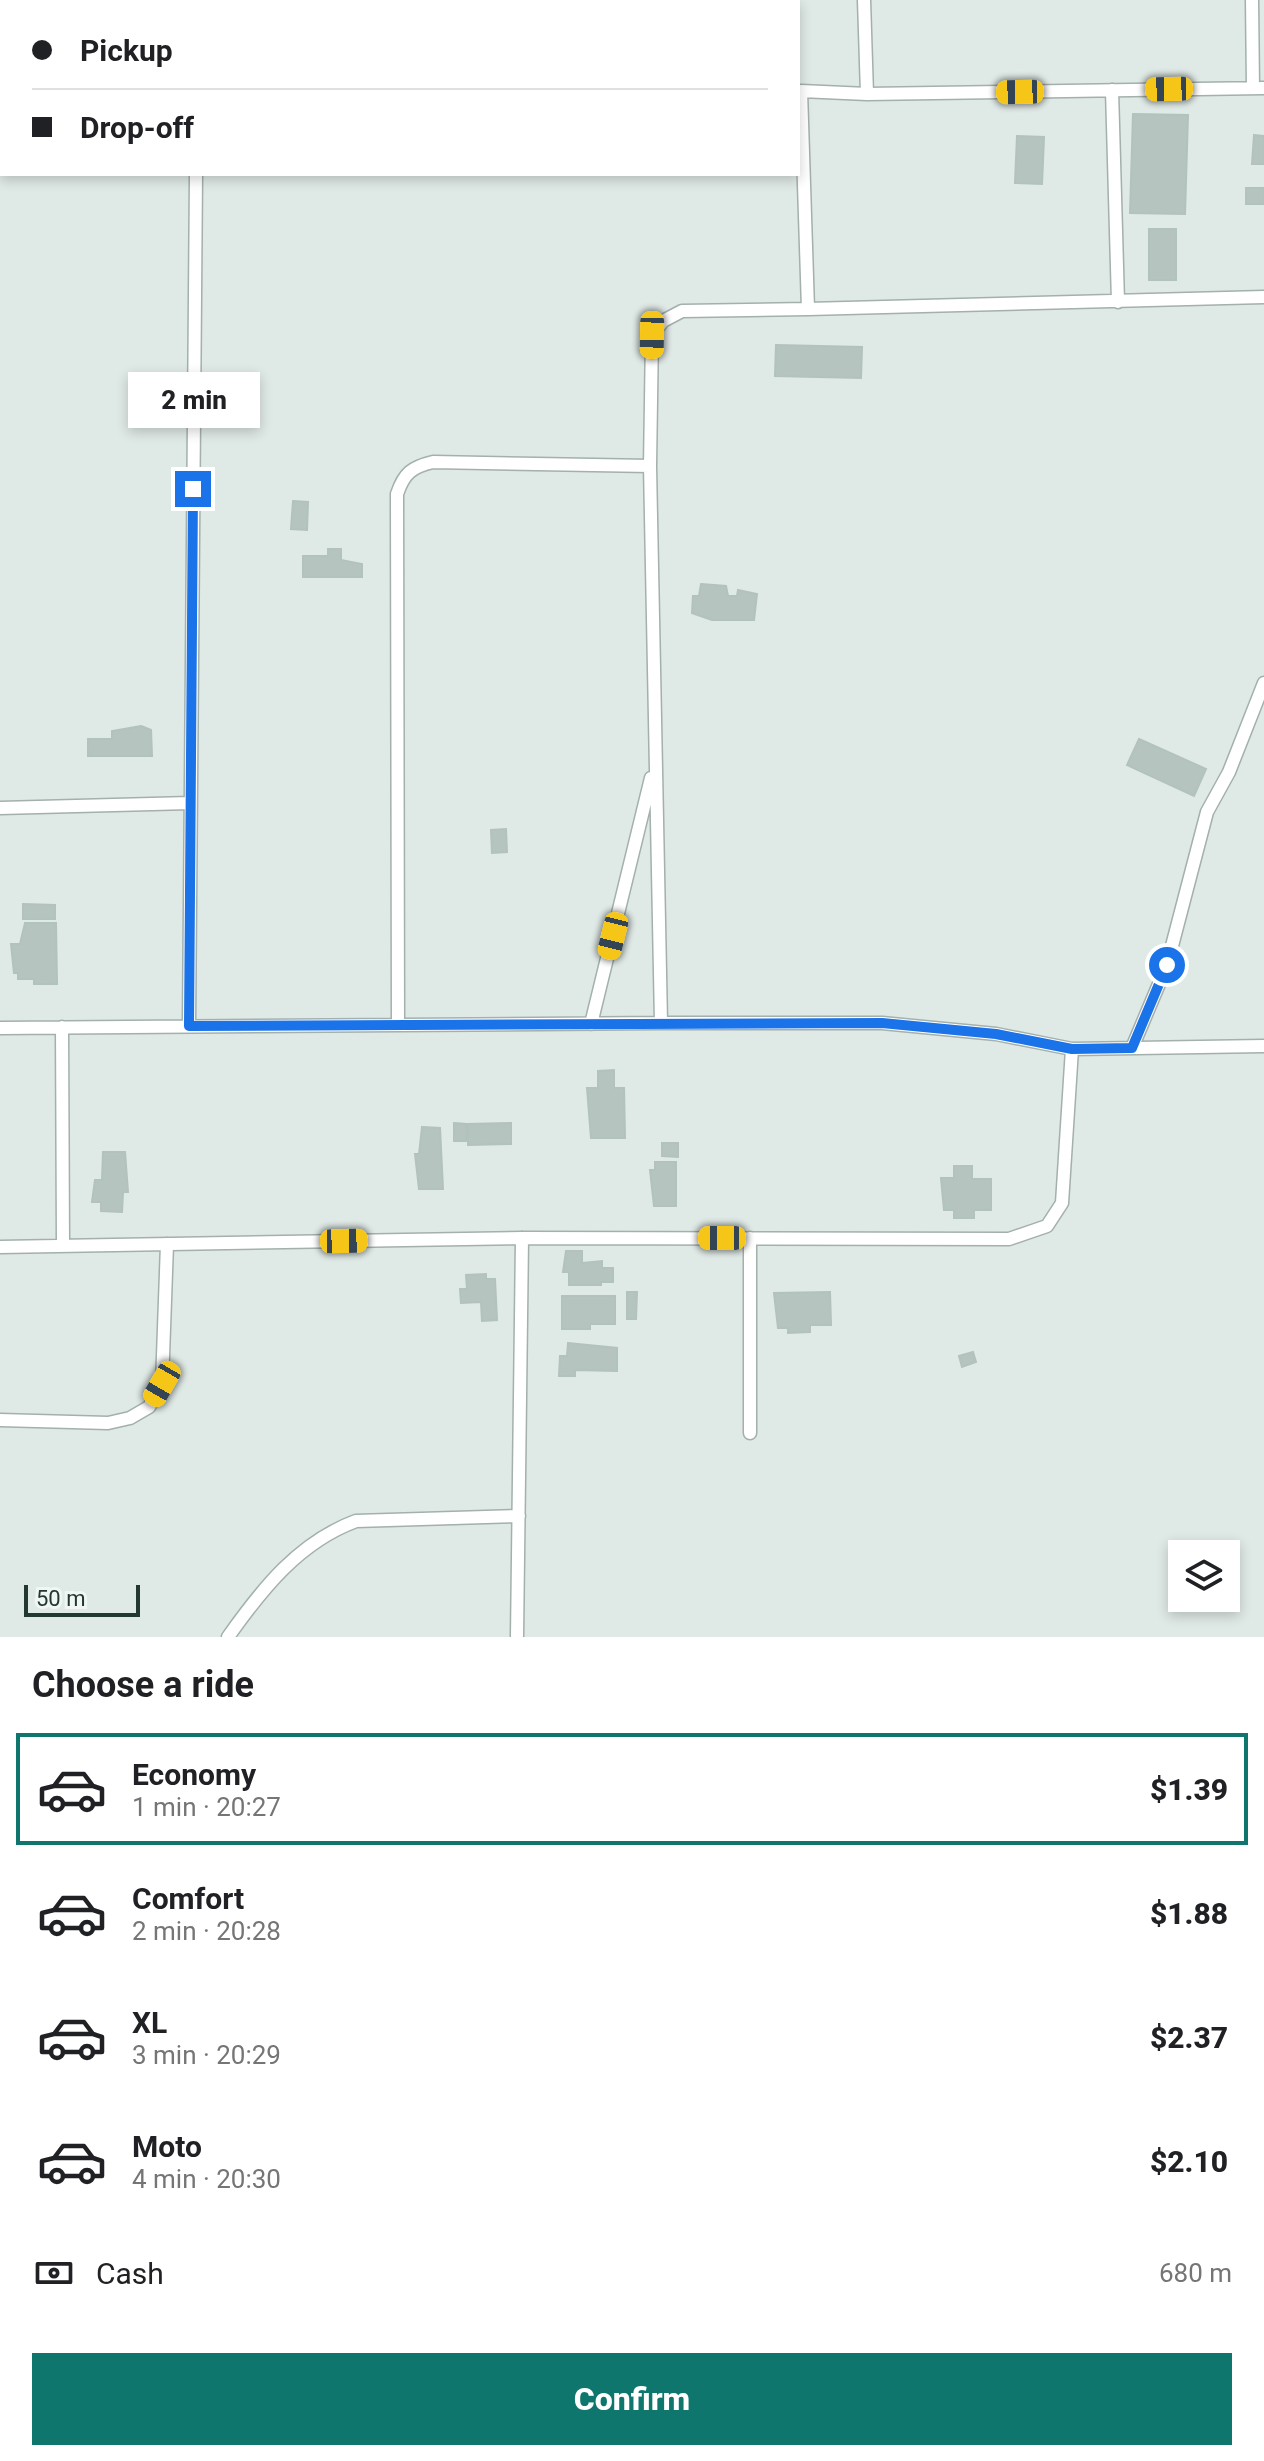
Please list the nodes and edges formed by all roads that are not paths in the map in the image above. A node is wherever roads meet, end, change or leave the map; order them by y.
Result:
1 (864, 0) edge
2 (1252, 0) edge
3 (1258, 88) edge
4 (1112, 90) junction
5 (867, 94) junction
6 (196, 176) edge
7 (1264, 297) edge
8 (1118, 302) junction
9 (808, 309) junction
10 (650, 466) junction
11 (1264, 683) edge
12 (656, 759) junction
13 (190, 803) junction
14 (0, 808) edge
15 (661, 1023) junction
16 (591, 1024) junction
17 (398, 1025) junction
18 (189, 1026) junction
19 (62, 1027) junction
20 (0, 1028) edge
21 (1264, 1046) edge
22 (1132, 1048) junction
23 (1072, 1049) junction
24 (522, 1238) junction
25 (750, 1238) junction
26 (167, 1244) junction
27 (63, 1246) junction
28 (0, 1247) edge
29 (0, 1420) edge
30 (750, 1433) dead end
31 (519, 1516) junction
32 (228, 1637) edge
33 (517, 1637) edge

1 - 5 street
2 - 3 street
3 - 4 street
4 - 5 street
4 - 8 street
5 - 9 street
6 - 13 street
7 - 8 street
8 - 9 street
9 - 10 street
10 - 12 street
10 - 17 street
11 - 22 street
12 - 15 street
12 - 16 street
13 - 14 street
13 - 18 street
15 - 16 street
15 - 23 street
16 - 17 street
17 - 18 street
18 - 19 street
19 - 20 street
19 - 27 street
21 - 22 street
22 - 23 street
23 - 25 street
24 - 25 street
24 - 26 street
24 - 31 street
25 - 30 street
26 - 27 street
26 - 29 street
27 - 28 street
31 - 32 street
31 - 33 street

